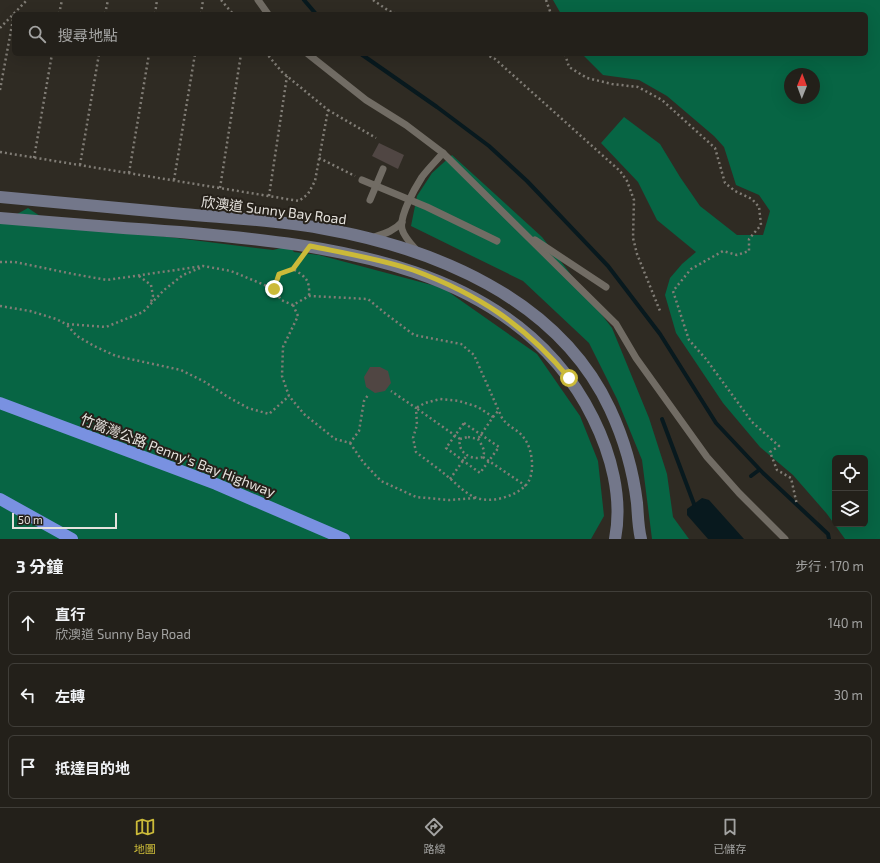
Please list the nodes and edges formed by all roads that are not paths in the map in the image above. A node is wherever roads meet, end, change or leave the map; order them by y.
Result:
1 (258, 0) edge
2 (267, 12) edge
3 (311, 56) edge
4 (443, 153) junction
5 (383, 170) dead end
6 (362, 180) road end
7 (376, 186) junction
8 (0, 197) edge
9 (370, 200) dead end
10 (409, 200) junction
11 (0, 218) edge
12 (402, 222) junction
13 (522, 231) junction
14 (369, 239) junction
15 (497, 241) dead end
16 (419, 253) junction
17 (606, 286) dead end
18 (0, 403) edge
19 (0, 499) edge
20 (72, 539) edge
21 (344, 539) edge
22 (615, 539) edge
23 (641, 539) edge
24 (785, 539) edge

1 - 2 lane
3 - 4 lane
4 - 10 lane
4 - 13 lane
5 - 7 lane
6 - 7 lane
7 - 9 lane
7 - 10 lane
8 - 14 main road, 欣澳道 Sunny Bay Road
10 - 12 lane
10 - 15 lane
11 - 22 main road
12 - 14 lane
12 - 16 lane
13 - 17 lane
13 - 24 lane
14 - 16 main road, 欣澳道 Sunny Bay Road
16 - 23 main road, 欣澳道 Sunny Bay Road
18 - 21 highway, 竹篙灣公路 Penny's Bay Highway
19 - 20 highway

